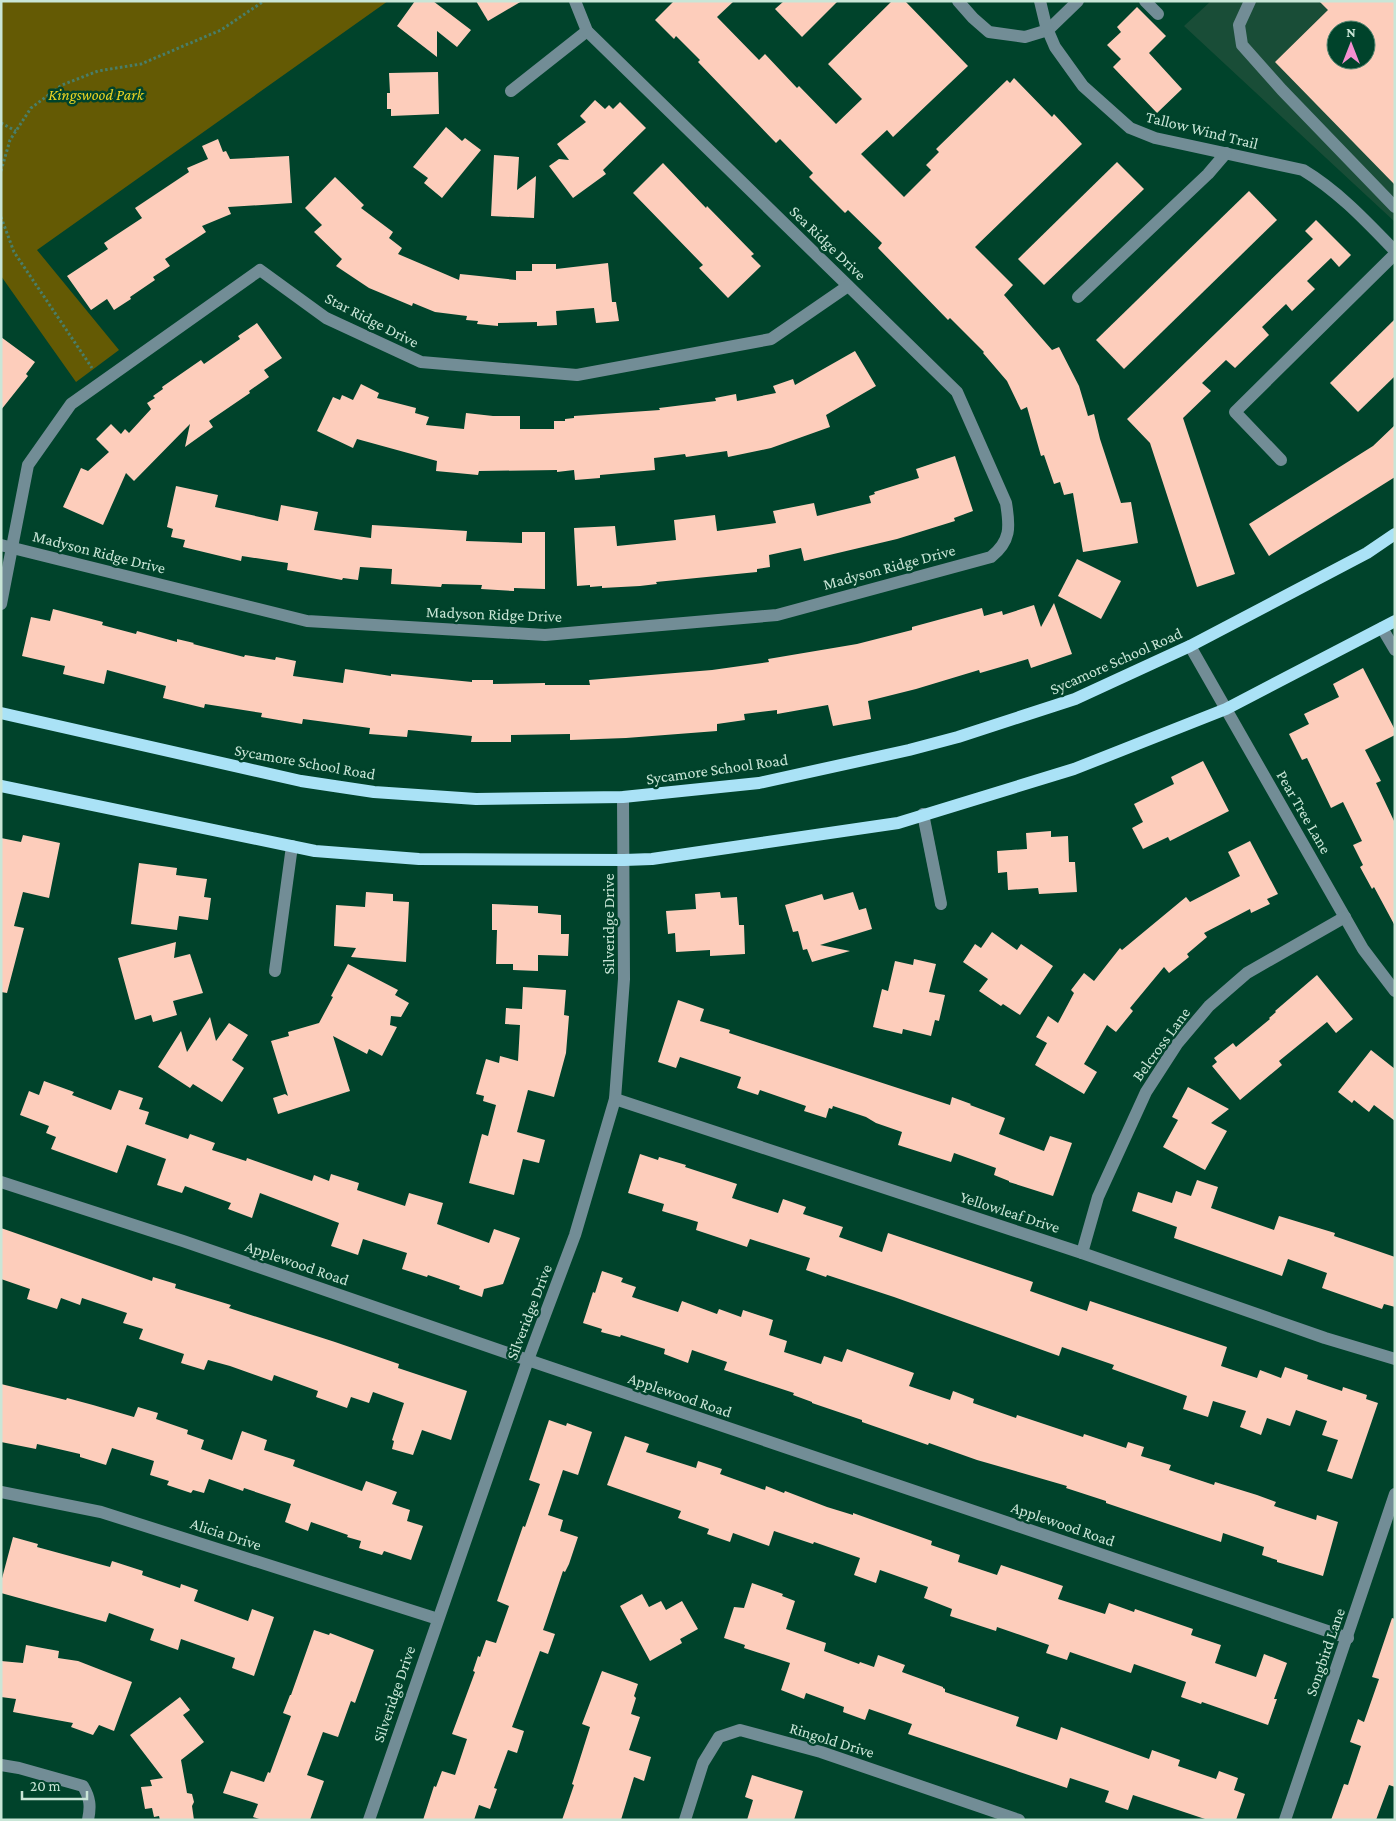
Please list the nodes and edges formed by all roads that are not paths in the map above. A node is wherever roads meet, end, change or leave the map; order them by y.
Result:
1 (575, 1) edge
2 (958, 1) edge
3 (1040, 1) edge
4 (1078, 1) edge
5 (1145, 1) edge
6 (1250, 1) edge
7 (1158, 14) dead end
8 (1048, 30) junction
9 (588, 31) junction
10 (511, 92) dead end
11 (1226, 153) junction
12 (1395, 207) edge
13 (1395, 252) edge
14 (848, 286) junction
15 (1078, 296) dead end
16 (1281, 460) dead end
17 (1395, 534) edge
18 (1007, 538) joint
19 (7, 546) edge
20 (1, 604) edge
21 (1395, 622) edge
22 (1382, 628) junction
23 (1190, 646) junction
24 (1395, 650) edge
25 (1226, 709) junction
26 (1, 714) edge
27 (1, 786) edge
28 (623, 797) junction
29 (923, 814) junction
30 (292, 846) junction
31 (624, 860) junction
32 (941, 904) dead end
33 (1345, 917) junction
34 (275, 972) dead end
35 (1395, 991) edge
36 (614, 1099) junction
37 (1, 1182) edge
38 (1082, 1253) junction
39 (1395, 1359) edge
40 (528, 1360) junction
41 (1, 1492) edge
42 (1395, 1494) edge
43 (438, 1619) junction
44 (1348, 1638) junction
45 (1, 1765) edge
46 (88, 1820) edge
47 (369, 1820) edge
48 (685, 1820) edge
49 (1019, 1820) edge
50 (1285, 1820) edge

1 - 9 street, Sea Ridge Drive
2 - 8 street
3 - 8 street, Tallow Wind Trail
4 - 8 street
5 - 7 street
6 - 12 street
8 - 11 street, Tallow Wind Trail
9 - 10 street
9 - 14 street, Sea Ridge Drive
11 - 13 street, Tallow Wind Trail
11 - 15 street
13 - 16 street
14 - 18 street, Sea Ridge Drive
14 - 19 street, Star Ridge Drive
17 - 23 main road, Sycamore School Road
18 - 19 street, Madyson Ridge Drive
19 - 20 street, Star Ridge Drive
21 - 22 main road
22 - 24 street
22 - 25 main road
23 - 25 street, Pear Tree Lane
23 - 28 main road, Sycamore School Road
25 - 29 main road
25 - 33 street, Pear Tree Lane
26 - 28 main road, Sycamore School Road
27 - 30 main road
28 - 31 street, Silveridge Drive
29 - 31 main road
29 - 32 street
30 - 31 main road
30 - 34 street
31 - 36 street, Silveridge Drive
33 - 35 street, Pear Tree Lane
33 - 38 street, Belcross Lane
36 - 38 street, Yellowleaf Drive
36 - 40 street, Silveridge Drive
37 - 40 street, Applewood Road
38 - 39 street, Yellowleaf Drive
40 - 43 street, Silveridge Drive
40 - 44 street, Applewood Road
41 - 43 street, Alicia Drive
42 - 44 street, Songbird Lane
43 - 47 street, Silveridge Drive
44 - 50 street, Songbird Lane
45 - 46 street
48 - 49 street, Ringold Drive

